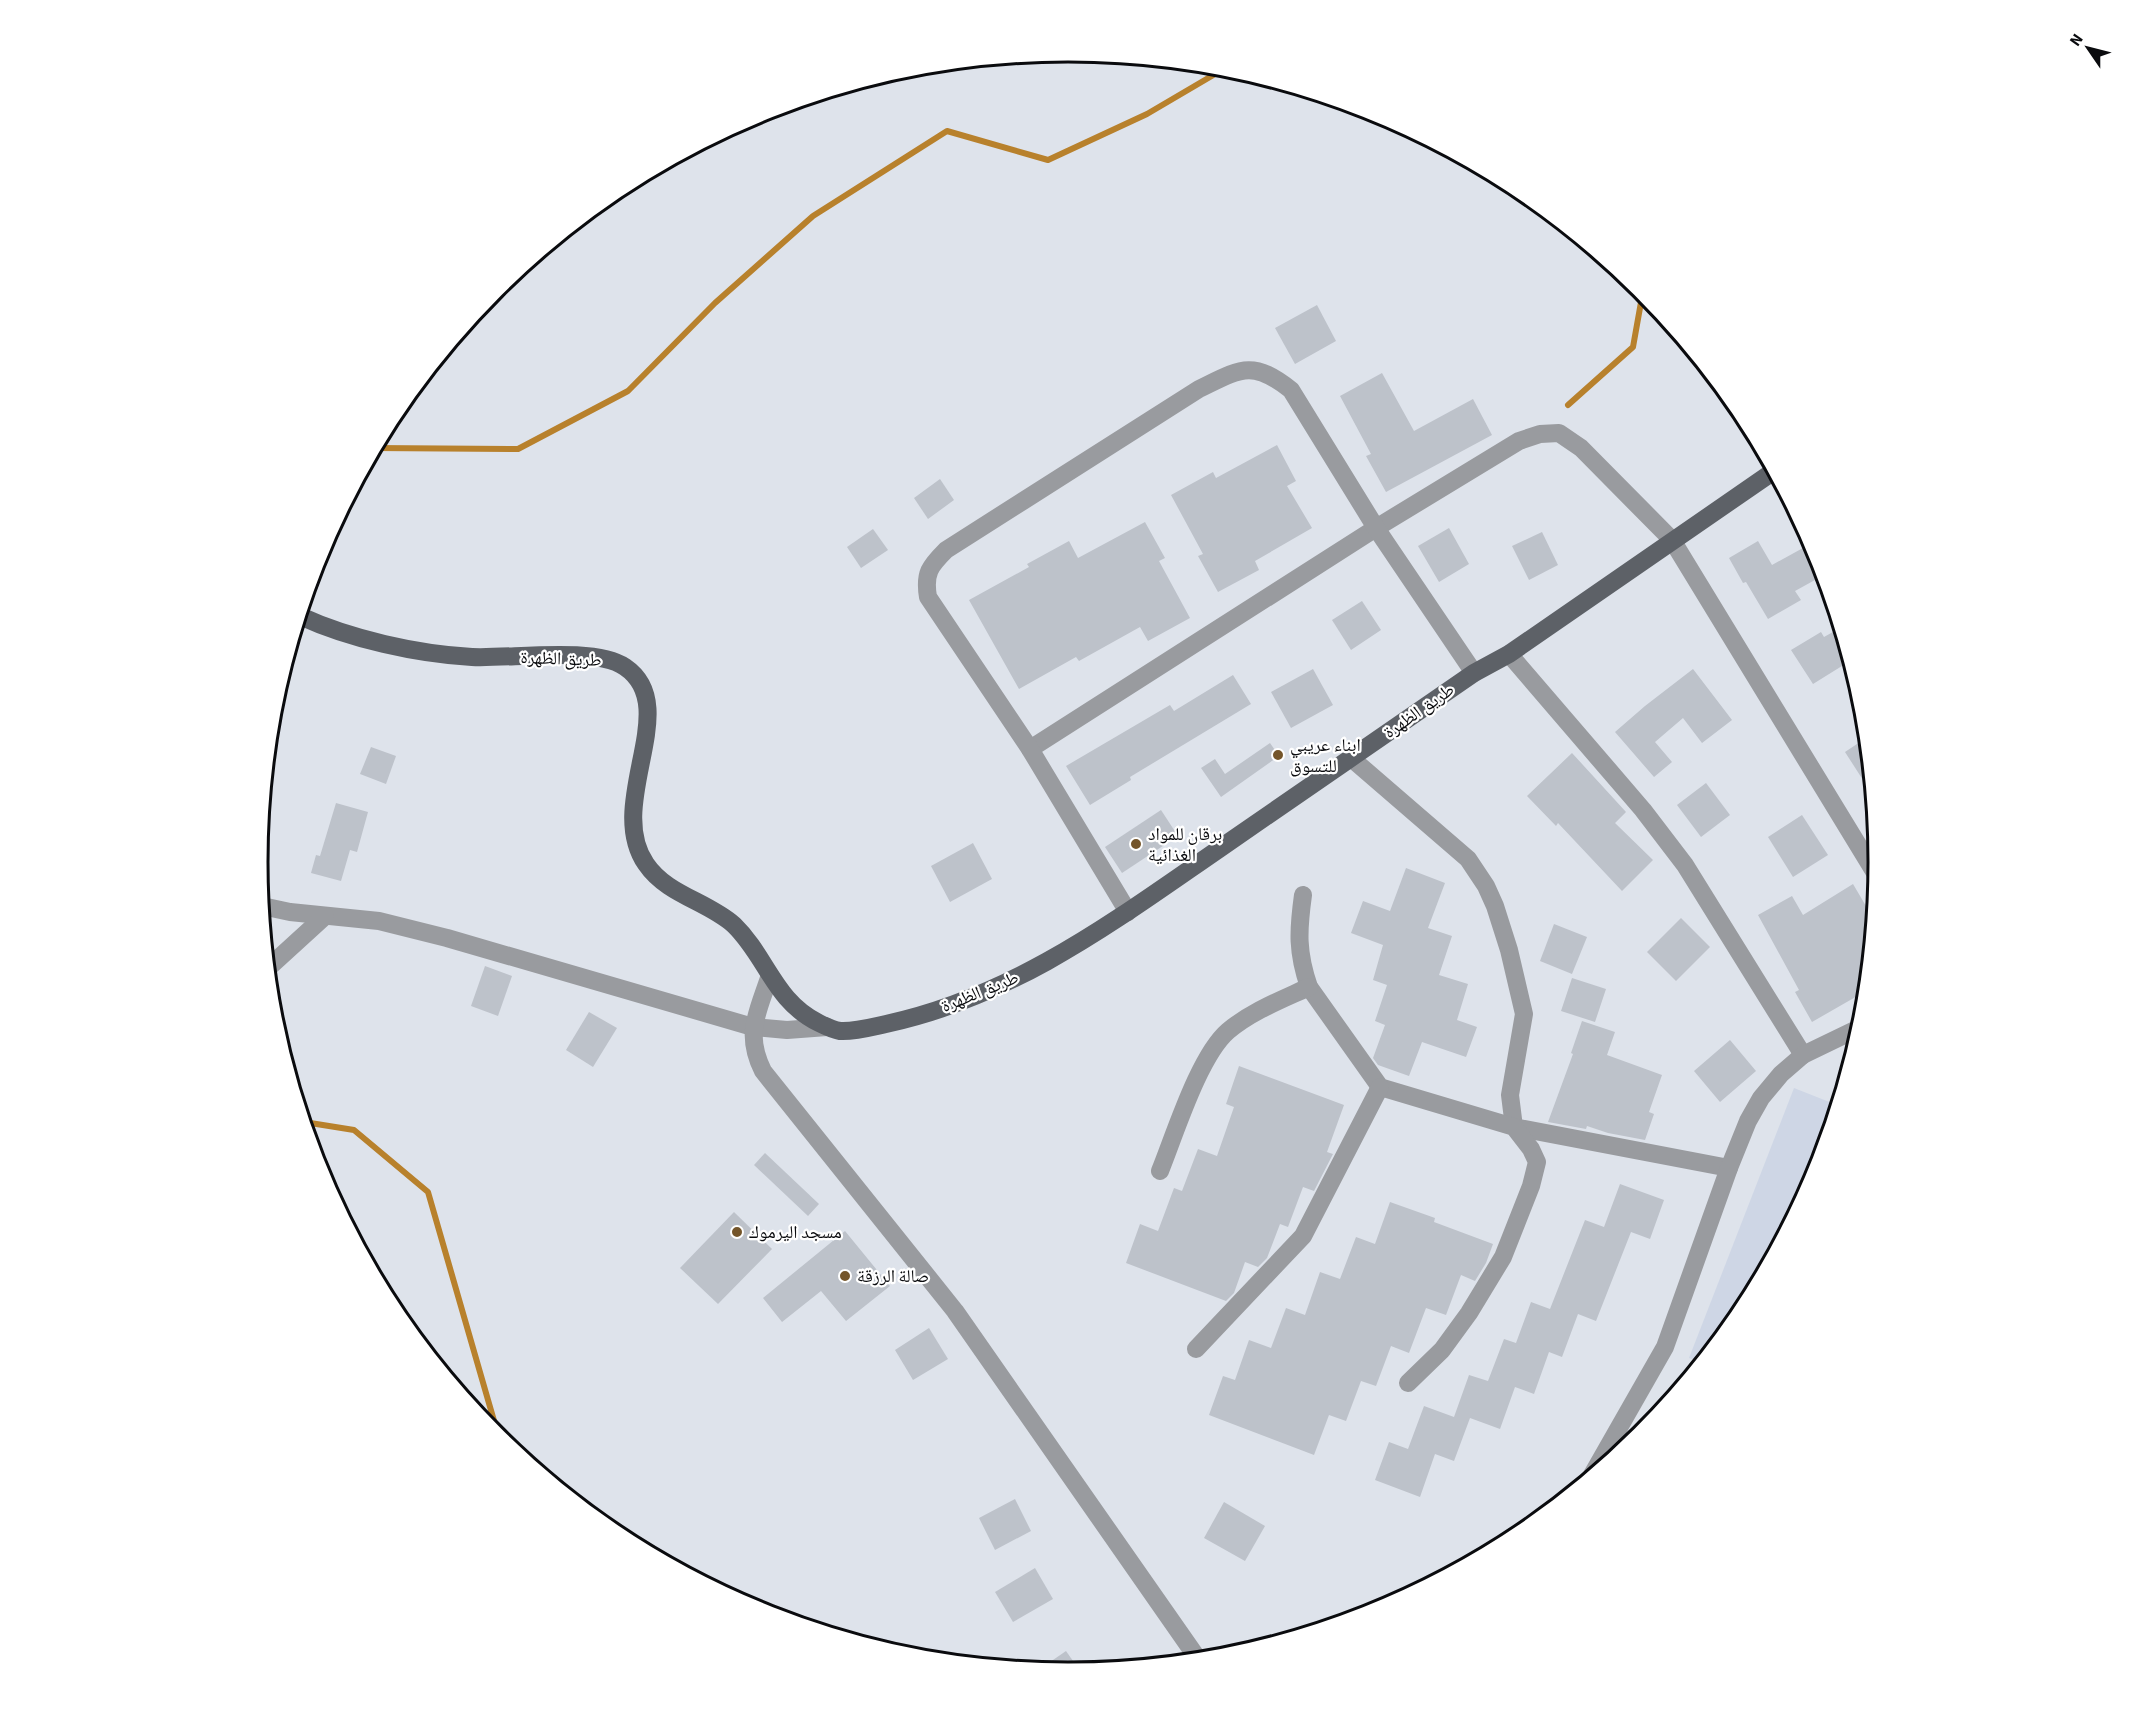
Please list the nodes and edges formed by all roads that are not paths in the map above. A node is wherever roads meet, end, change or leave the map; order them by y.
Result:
1 (1768, 475) edge
2 (1376, 528) junction
3 (1672, 540) junction
4 (306, 618) edge
5 (1509, 654) junction
6 (1474, 673) junction
7 (1030, 749) junction
8 (1351, 758) junction
9 (1868, 861) edge
10 (1303, 895) dead end
11 (270, 907) edge
12 (1128, 912) junction
13 (325, 916) junction
14 (275, 962) edge
15 (770, 975) junction
16 (1309, 987) junction
17 (753, 1027) junction
18 (827, 1027) junction
19 (1850, 1033) edge
20 (1803, 1055) junction
21 (1380, 1087) junction
22 (1514, 1127) junction
23 (1729, 1168) junction
24 (1160, 1172) dead end
25 (1196, 1349) dead end
26 (1408, 1383) dead end
27 (1618, 1442) edge
28 (1193, 1651) edge

1 - 3 main road, طريق الظهرة
2 - 3 street
2 - 6 street
2 - 7 street
2 - 7 street
3 - 5 main road, طريق الظهرة
3 - 9 street
4 - 15 main road, طريق الظهرة
5 - 6 main road, طريق الظهرة
5 - 20 street
6 - 8 main road, طريق الظهرة
7 - 12 street
8 - 12 main road, طريق الظهرة
8 - 22 street
10 - 16 street
11 - 13 street
12 - 18 main road, طريق الظهرة
13 - 14 street
13 - 17 street
15 - 17 street
15 - 18 main road, طريق الظهرة
16 - 21 street
16 - 24 street
17 - 18 street
17 - 28 street
19 - 20 street
20 - 23 street
21 - 22 street
21 - 25 street
22 - 23 street
22 - 26 street
23 - 27 street

